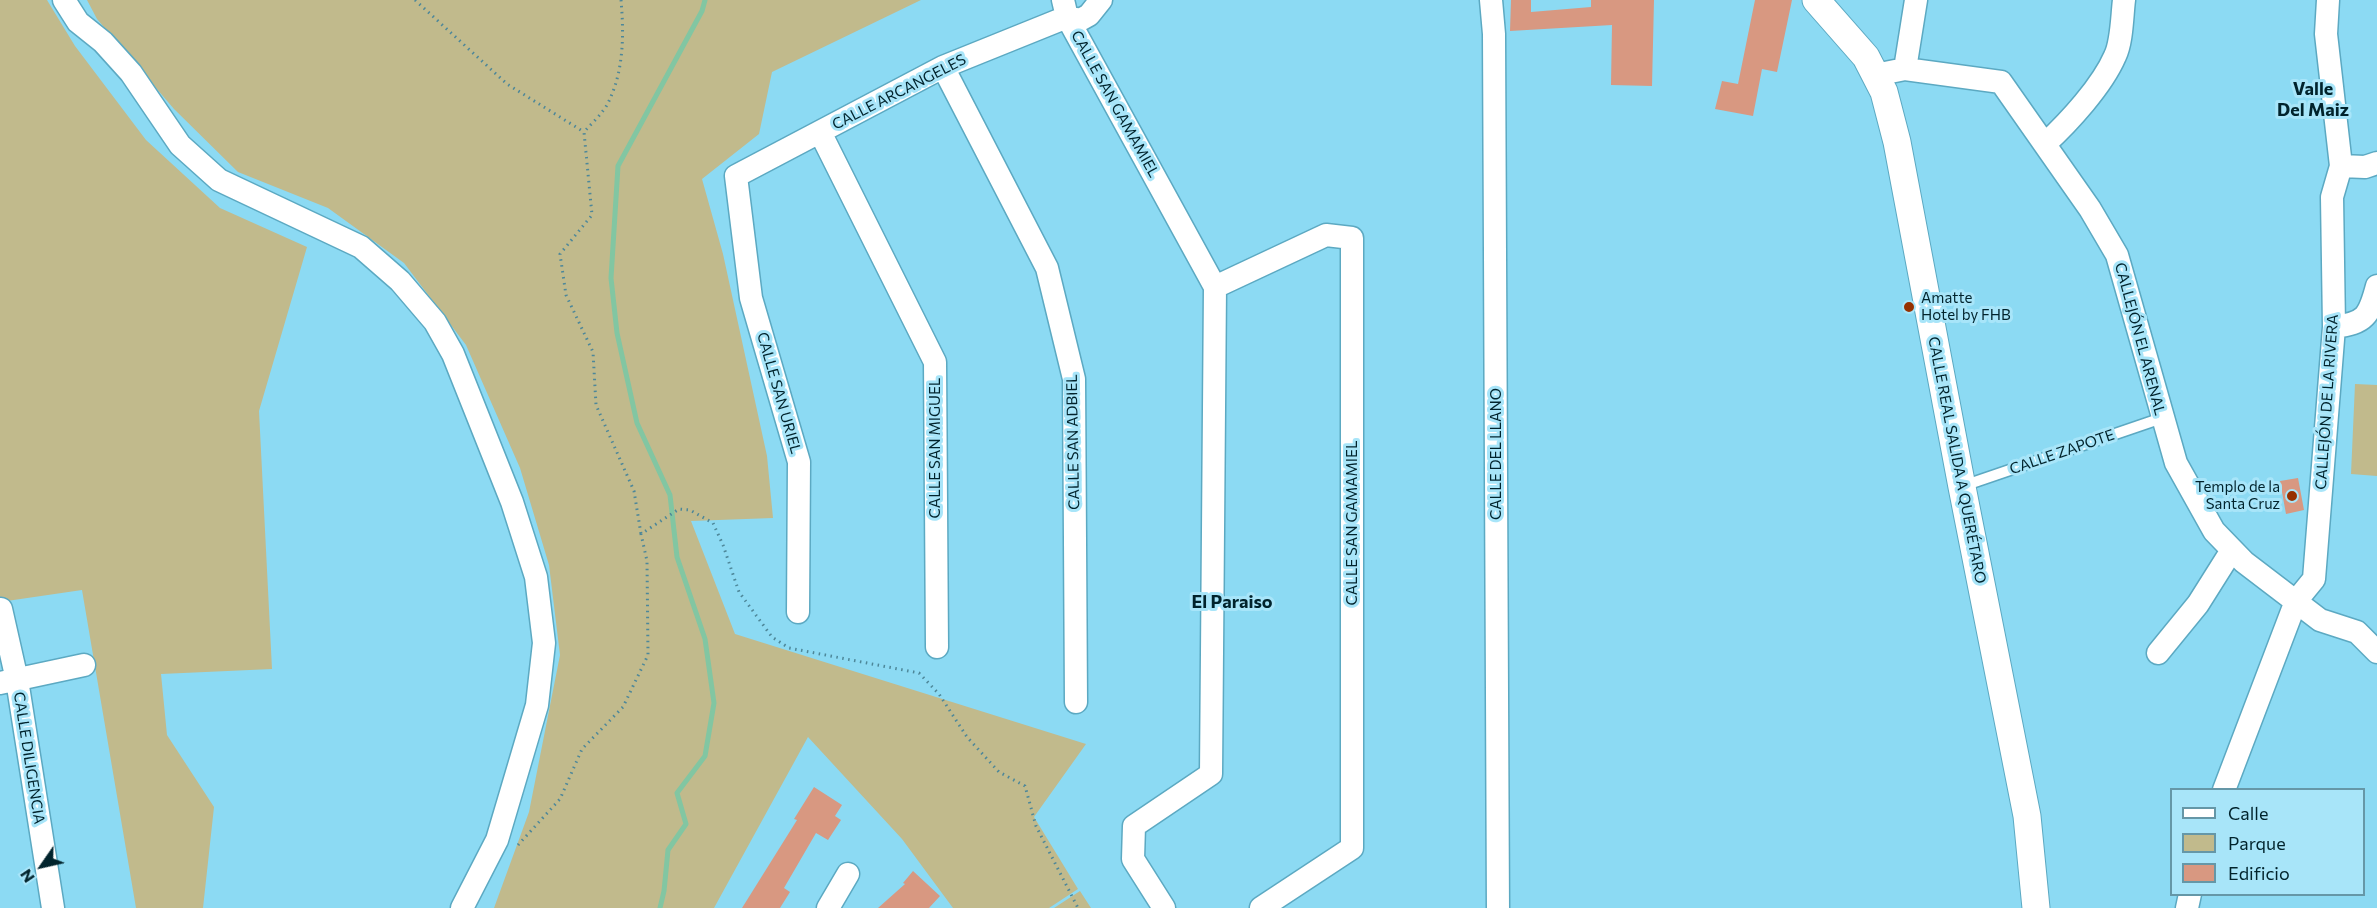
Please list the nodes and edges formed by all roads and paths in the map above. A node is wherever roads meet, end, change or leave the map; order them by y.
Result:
1 (64, 0) edge
2 (415, 0) edge
3 (621, 0) edge
4 (1101, 0) edge
5 (1491, 0) edge
6 (1816, 0) edge
7 (1916, 0) edge
8 (2124, 0) edge
9 (2328, 0) edge
10 (1065, 8) edge
11 (943, 67) junction
12 (1905, 69) junction
13 (1875, 75) junction
14 (584, 132) junction
15 (820, 132) junction
16 (2045, 144) junction
17 (2377, 163) edge
18 (2341, 166) junction
19 (736, 176) joint
20 (1215, 286) junction
21 (2377, 286) edge
22 (2334, 327) junction
23 (2162, 418) junction
24 (1962, 487) junction
25 (641, 534) junction
26 (2232, 550) junction
27 (2296, 601) junction
28 (1, 609) edge
29 (798, 612) dead end
30 (937, 647) dead end
31 (2377, 652) edge
32 (2158, 653) dead end
33 (84, 666) dead end
34 (8, 681) edge
35 (1076, 702) dead end
36 (2224, 788) edge
37 (511, 850) dead end
38 (849, 874) dead end
39 (53, 908) edge
40 (462, 908) edge
41 (828, 908) edge
42 (1078, 908) edge
43 (1164, 908) edge
44 (1262, 908) edge
45 (1498, 908) edge
46 (2036, 908) edge

1 - 40 street
2 - 14 path
3 - 14 path
4 - 10 street, CALLE ARCANGELES
5 - 45 street, CALLE DEL LLANO
6 - 13 street, CALLE REAL SALIDA A QUERÉTARO
7 - 12 street
8 - 16 street
9 - 18 street
10 - 11 street, CALLE ARCANGELES
10 - 20 street, CALLE SAN GAMAMIEL
11 - 15 street, CALLE ARCANGELES
11 - 35 street, CALLE SAN ADBIEL
12 - 13 street, CALLEJÓN EL ARENAL
12 - 16 street, CALLEJÓN EL ARENAL
13 - 24 street, CALLE REAL SALIDA A QUERÉTARO
14 - 25 path
15 - 19 street, CALLE ARCANGELES
15 - 30 street, CALLE SAN MIGUEL
16 - 23 street, CALLEJÓN EL ARENAL
17 - 18 street
18 - 22 street, CALLEJÓN DE LA RIVERA
19 - 29 street, CALLE SAN URIEL
20 - 43 street, CALLE SAN GAMAMIEL
20 - 44 street, CALLE SAN GAMAMIEL
21 - 22 street
22 - 27 street, CALLEJÓN DE LA RIVERA
23 - 24 lane, CALLE ZAPOTE
23 - 26 street, CALLEJÓN EL ARENAL
24 - 46 street, CALLE REAL SALIDA A QUERÉTARO
25 - 37 path
25 - 42 path
26 - 27 street, CALLEJÓN EL ARENAL
26 - 32 street
27 - 31 street, CALLEJÓN EL ARENAL
27 - 36 street, CALLEJÓN DE LA RIVERA
28 - 34 street, CALLE DILIGENCIA
33 - 34 street
34 - 39 street, CALLE DILIGENCIA
38 - 41 street

